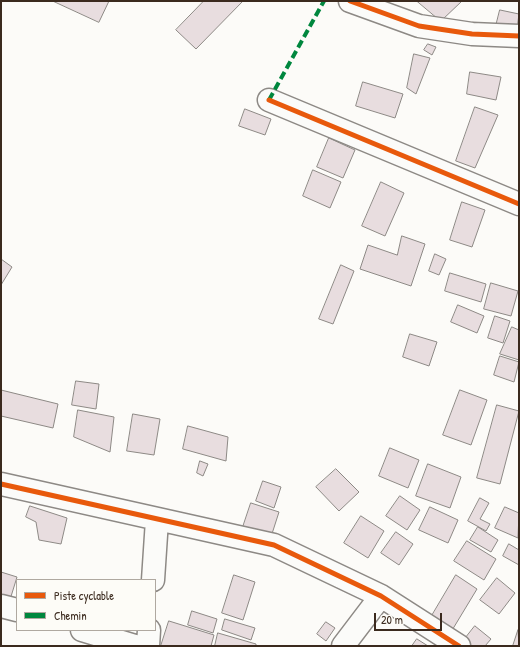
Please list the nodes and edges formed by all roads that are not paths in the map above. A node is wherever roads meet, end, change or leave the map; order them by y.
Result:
1 (350, 1) edge
2 (519, 36) edge
3 (269, 100) dead end
4 (519, 204) edge
5 (1, 484) edge
6 (157, 520) junction
7 (153, 579) edge
8 (381, 596) junction
9 (1, 606) edge
10 (16, 610) edge
11 (85, 631) edge
12 (149, 631) edge
13 (136, 646) edge
14 (148, 646) edge
15 (343, 646) edge
16 (459, 646) edge

1 - 2 street
3 - 4 street
5 - 6 street
6 - 7 street
6 - 8 street
8 - 15 street
8 - 16 street
9 - 10 street
11 - 13 street
12 - 14 street

